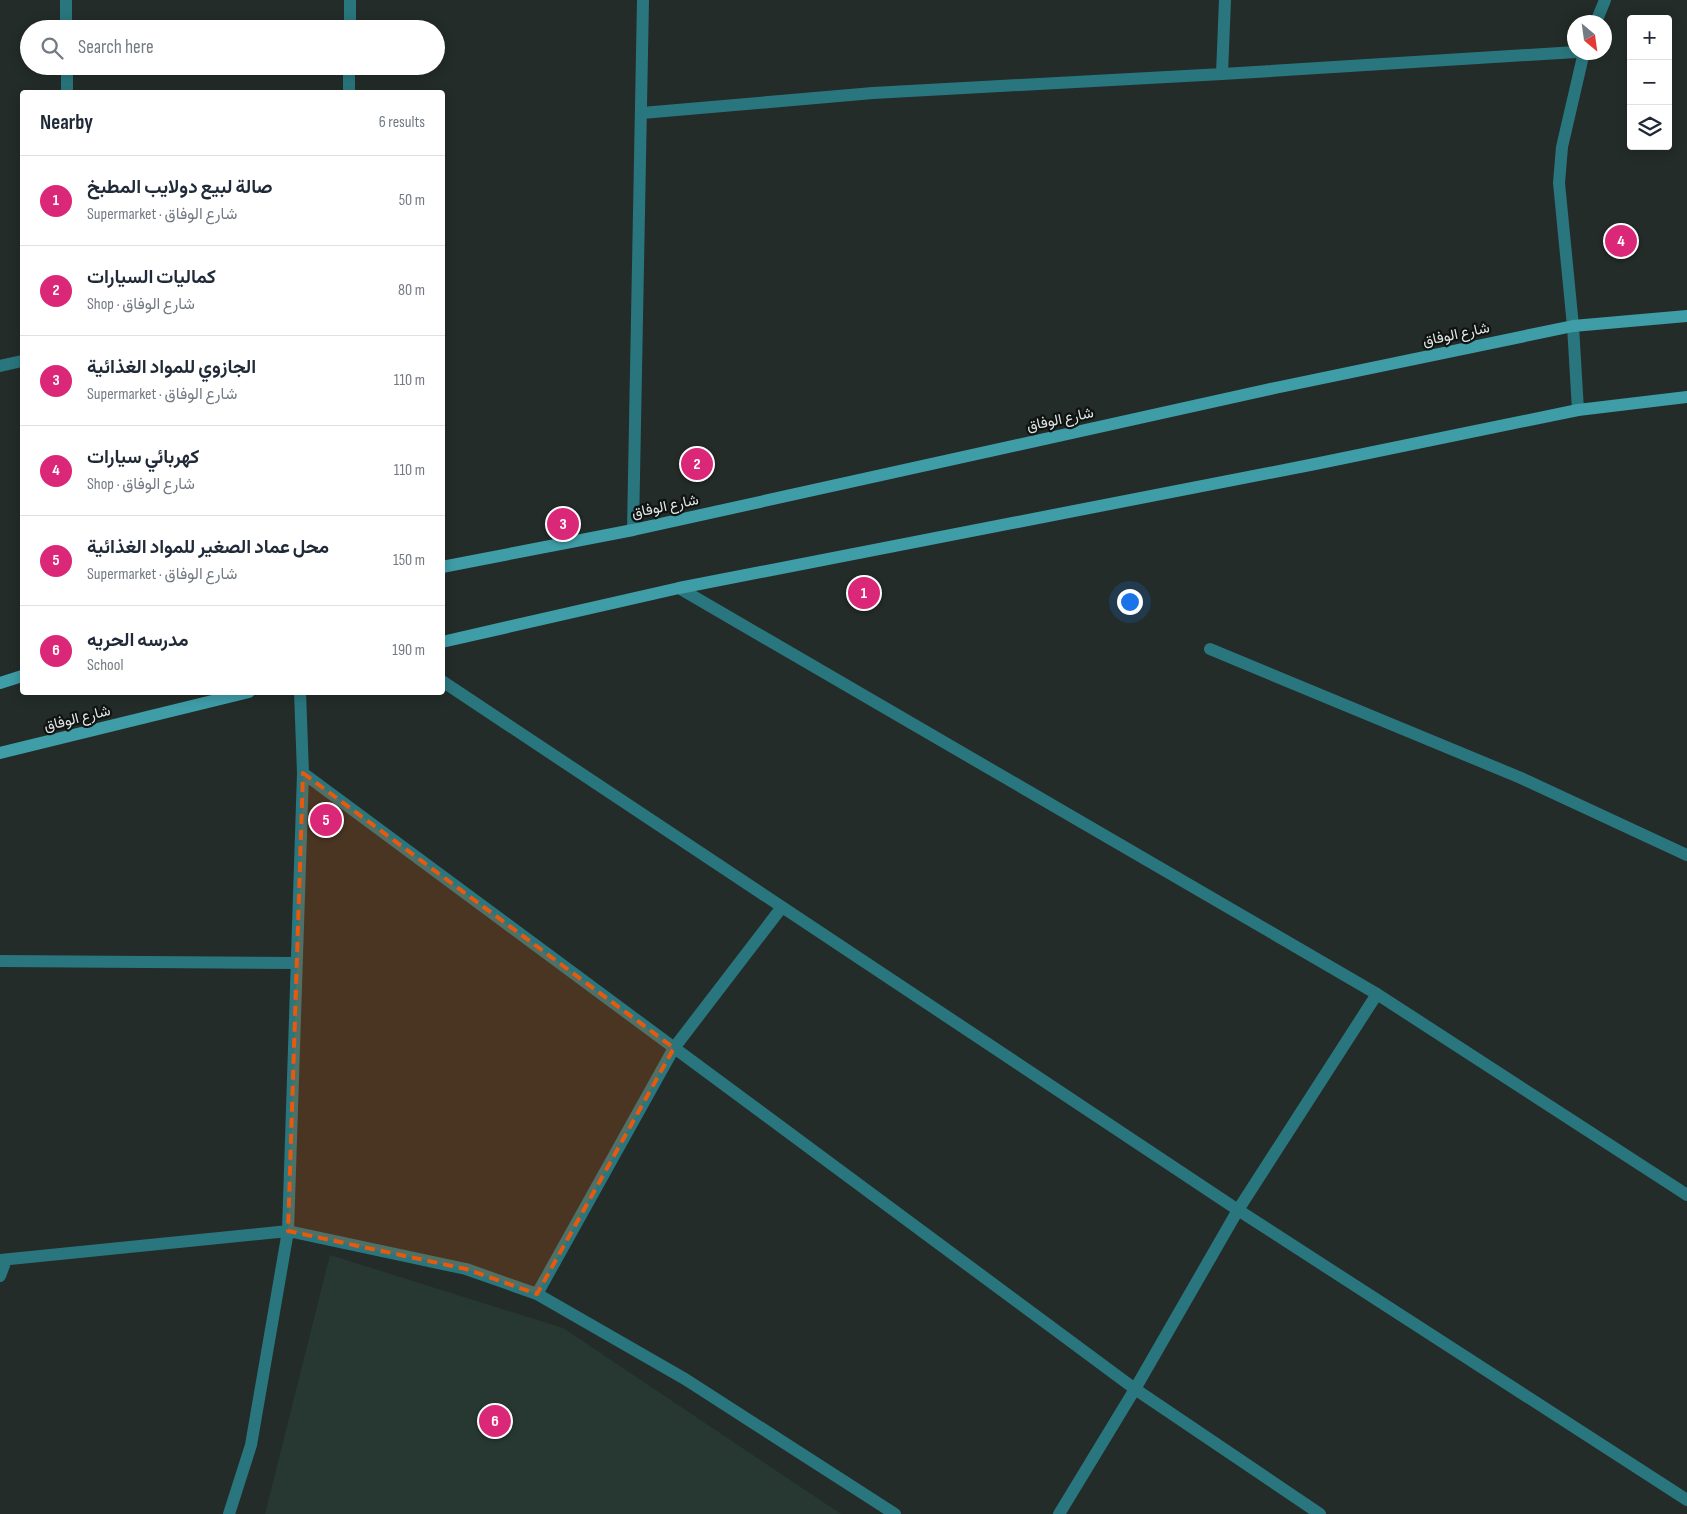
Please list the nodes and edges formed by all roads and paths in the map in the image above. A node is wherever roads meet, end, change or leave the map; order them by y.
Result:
1 (66, 0) edge
2 (350, 0) edge
3 (643, 0) edge
4 (1225, 0) edge
5 (1605, 0) edge
6 (1599, 15) edge
7 (66, 20) edge
8 (350, 20) edge
9 (1567, 53) edge
10 (1582, 60) edge
11 (1222, 74) junction
12 (66, 75) edge
13 (349, 75) edge
14 (67, 90) edge
15 (349, 90) edge
16 (642, 113) junction
17 (1687, 316) edge
18 (1573, 326) junction
19 (20, 362) edge
20 (0, 366) edge
21 (1687, 397) edge
22 (1578, 410) junction
23 (633, 530) junction
24 (445, 566) edge
25 (679, 588) junction
26 (445, 641) edge
27 (1210, 649) dead end
28 (20, 677) edge
29 (0, 683) edge
30 (445, 683) edge
31 (237, 695) edge
32 (300, 695) edge
33 (0, 753) edge
34 (302, 773) junction
35 (1687, 855) edge
36 (782, 907) junction
37 (0, 962) edge
38 (297, 963) junction
39 (1377, 994) junction
40 (674, 1048) junction
41 (1687, 1195) edge
42 (1238, 1210) junction
43 (288, 1231) junction
44 (3, 1260) edge
45 (0, 1276) edge
46 (537, 1294) junction
47 (1135, 1389) junction
48 (1687, 1500) edge
49 (229, 1514) edge
50 (896, 1514) edge
51 (1059, 1514) edge
52 (1320, 1514) edge

1 - 7 street
2 - 8 street
3 - 16 street
4 - 11 street
5 - 6 street
9 - 11 street
10 - 18 street
11 - 16 street
12 - 14 street
13 - 15 street
16 - 23 street
17 - 18 street, شارع الوفاق
18 - 22 street
18 - 23 street, شارع الوفاق
19 - 20 street
21 - 22 street
22 - 25 street
23 - 24 street, شارع الوفاق
25 - 26 street
25 - 39 street
27 - 35 street
28 - 29 street
30 - 36 street
31 - 33 street, شارع الوفاق
32 - 34 street
34 - 38 street
34 - 40 street
36 - 40 street
36 - 42 street
37 - 38 street
38 - 43 street
39 - 41 street
39 - 42 street
40 - 46 street
40 - 47 street
42 - 47 street
42 - 48 street
43 - 44 street
43 - 46 street
43 - 49 street
44 - 45 street
46 - 50 street
47 - 51 street
47 - 52 street

